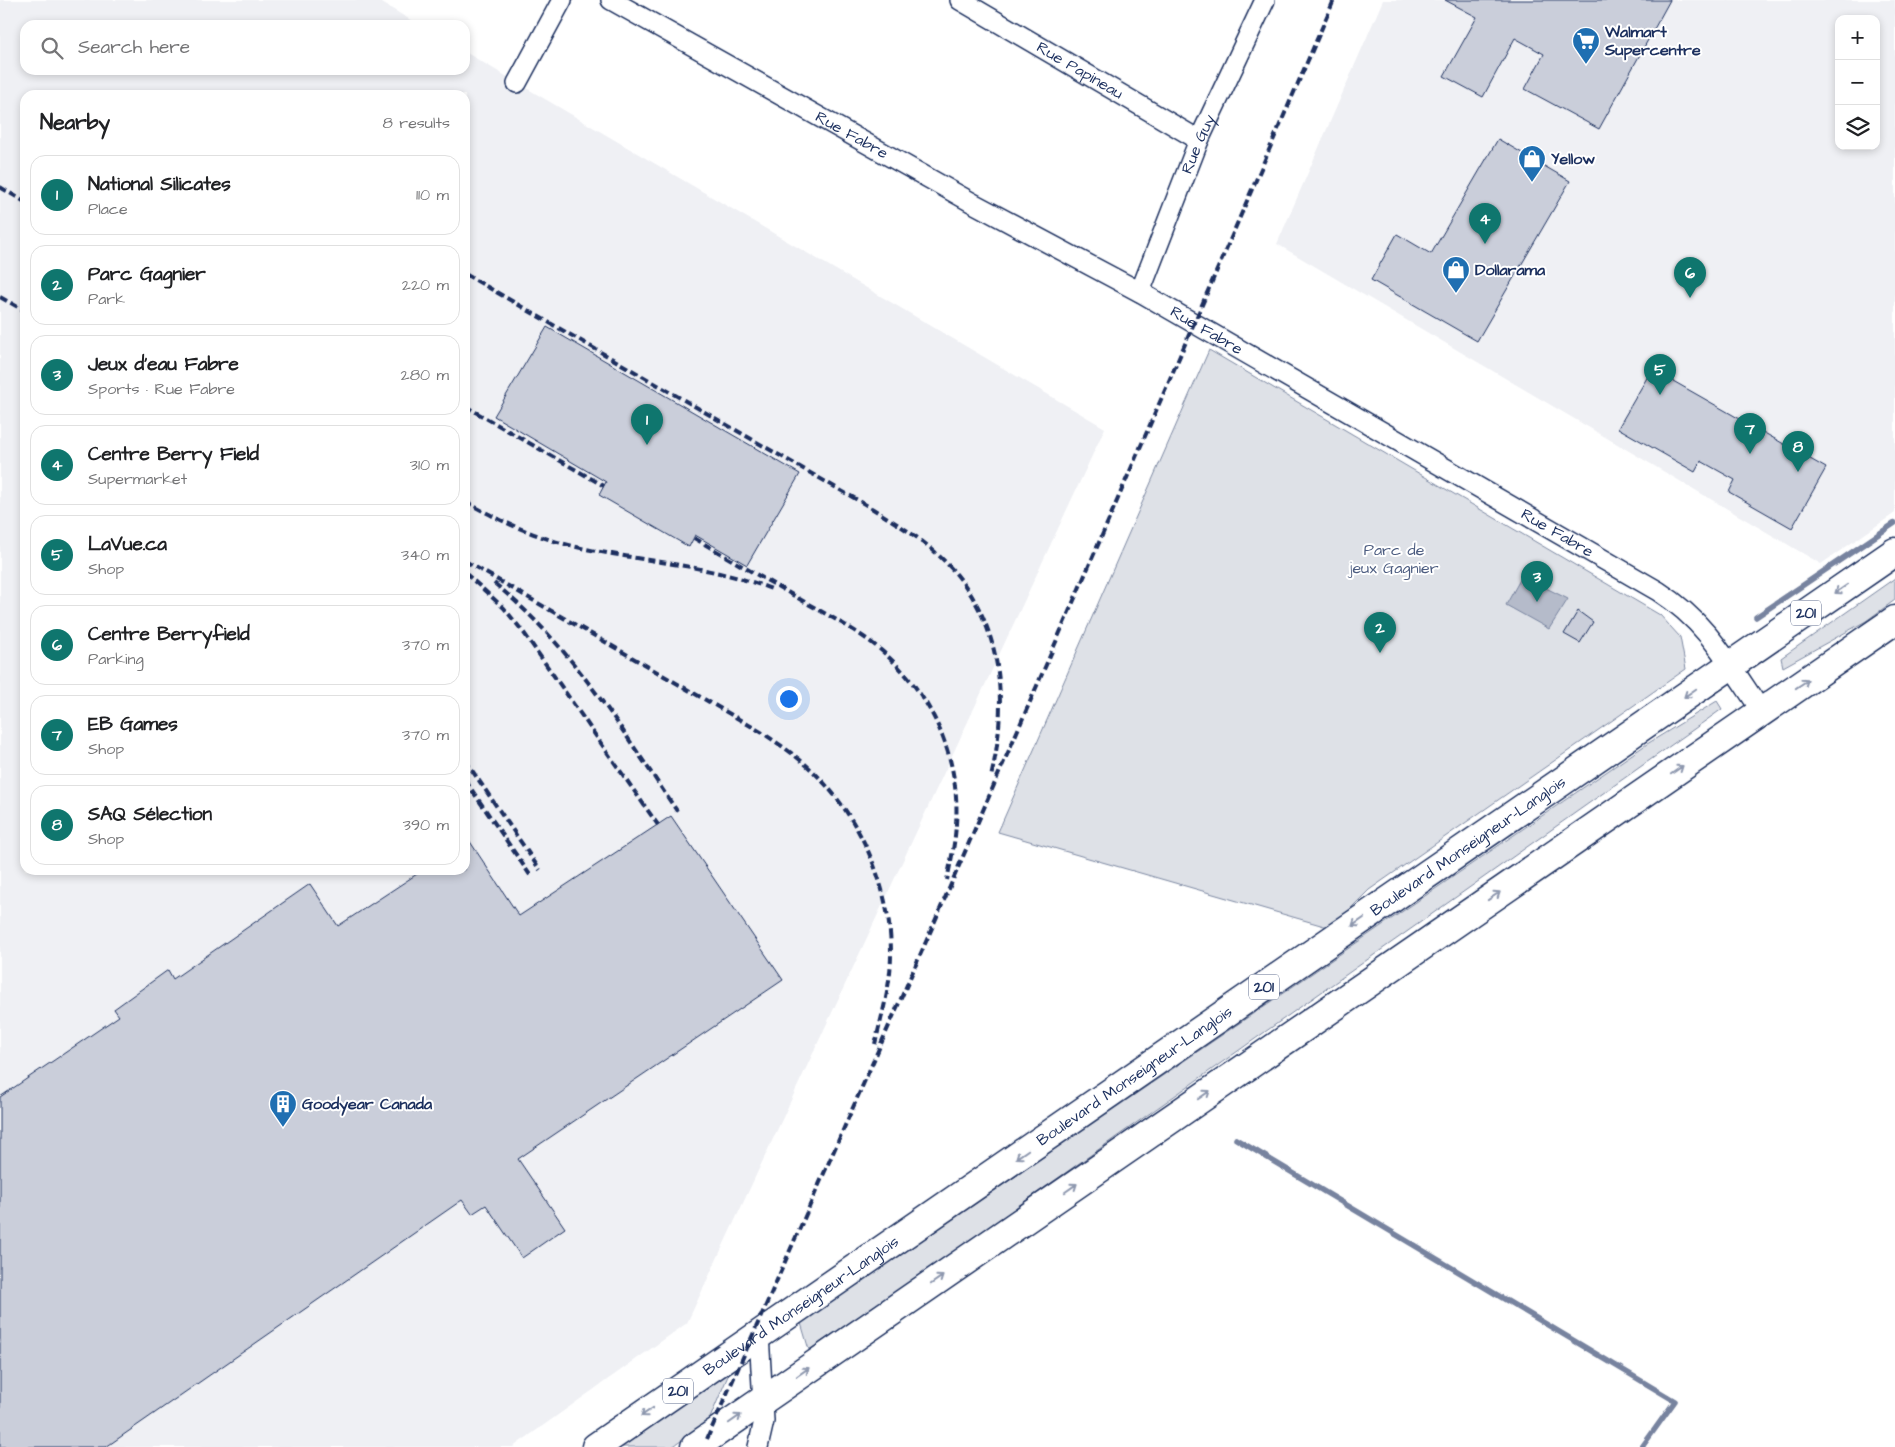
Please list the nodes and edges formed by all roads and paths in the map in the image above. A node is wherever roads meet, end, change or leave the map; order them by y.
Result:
1 (562, 0) edge
2 (611, 0) edge
3 (960, 0) edge
4 (1265, 0) edge
5 (517, 83) dead end
6 (1199, 140) junction
7 (1140, 292) junction
8 (1895, 552) edge
9 (1895, 620) edge
10 (1730, 666) junction
11 (1762, 712) junction
12 (759, 1334) junction
13 (763, 1400) junction
14 (596, 1447) edge
15 (695, 1447) edge
16 (758, 1447) edge

1 - 5 street
2 - 7 street, Rue Fabre
3 - 6 street, Rue Papineau
4 - 6 street, Rue Guy
6 - 7 street, Rue Guy
7 - 10 street, Rue Fabre
8 -> 10 highway, Boulevard Monseigneur-Langlois / 201
11 -> 9 highway
10 - 11 street, Rue Fabre
10 -> 12 highway, Boulevard Monseigneur-Langlois / 201
13 -> 11 highway
12 - 13 street
12 -> 14 highway, Boulevard Monseigneur-Langlois / 201
15 -> 13 highway
13 - 16 street

